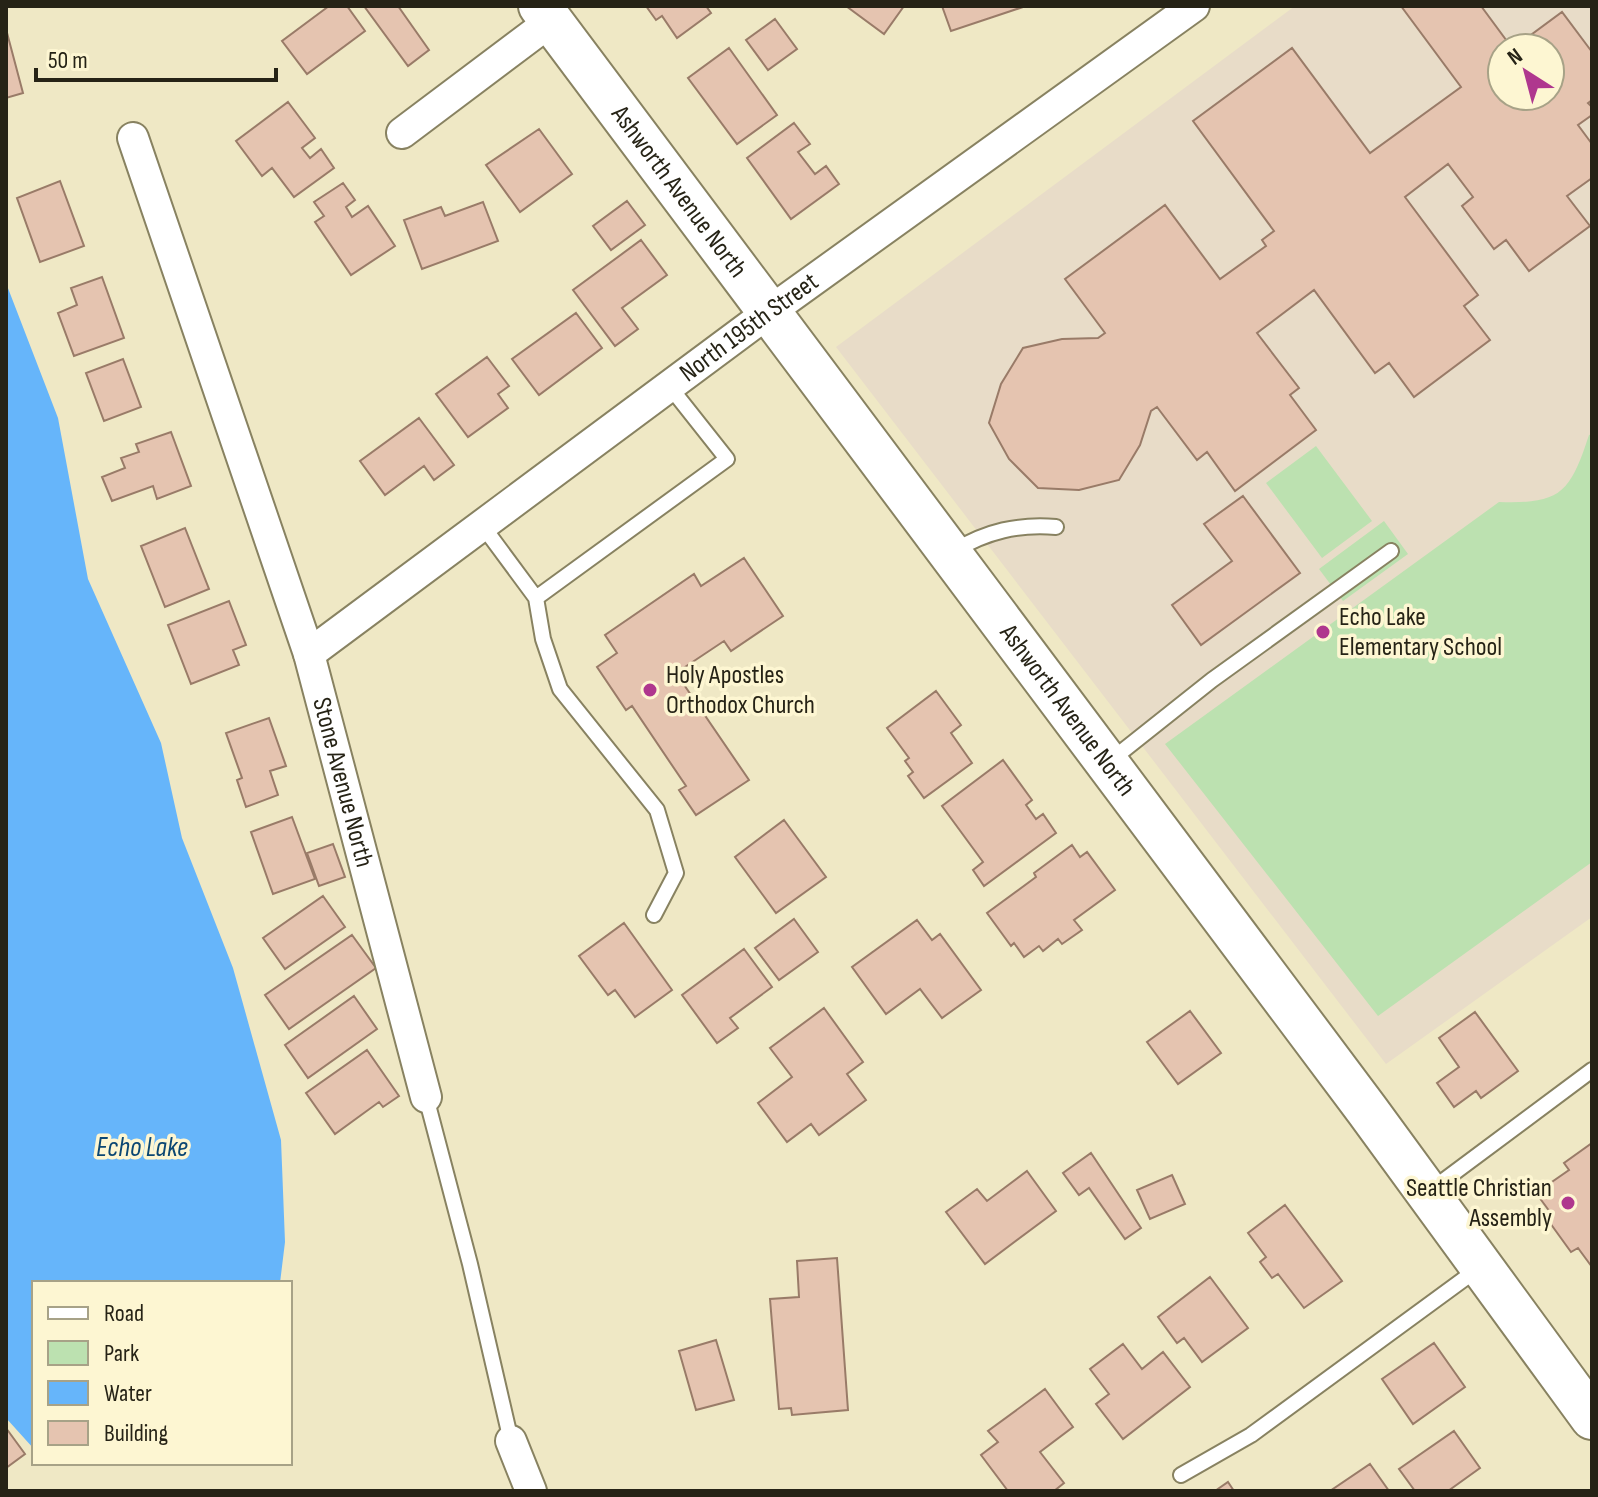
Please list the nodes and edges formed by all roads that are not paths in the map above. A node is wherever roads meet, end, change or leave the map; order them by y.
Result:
1 (1194, 6) edge
2 (546, 13) edge
3 (402, 133) dead end
4 (133, 138) dead end
5 (769, 312) junction
6 (670, 387) junction
7 (482, 525) junction
8 (1056, 527) dead end
9 (1391, 551) dead end
10 (951, 552) junction
11 (536, 598) junction
12 (309, 654) junction
13 (1108, 762) junction
14 (654, 915) dead end
15 (1592, 1070) edge
16 (426, 1097) joint
17 (1427, 1192) junction
18 (1481, 1266) junction
19 (1592, 1418) edge
20 (511, 1441) joint
21 (1181, 1475) dead end
22 (531, 1491) edge

1 - 5 street, North 195th Street
2 - 3 street
2 - 5 street, Ashworth Avenue North
4 - 12 street, Stone Avenue North
5 - 6 street, North 195th Street
5 - 10 street, Ashworth Avenue North
6 - 7 street, North 195th Street
6 - 11 lane
7 - 11 lane
7 - 12 street, North 195th Street
8 - 10 lane
9 - 13 lane
10 - 13 street, Ashworth Avenue North
11 - 14 lane
12 - 16 street, Stone Avenue North
13 - 17 street, Ashworth Avenue North
15 - 17 lane
16 - 20 lane, Stone Avenue North
17 - 18 street, Ashworth Avenue North
18 - 19 street, Ashworth Avenue North
18 - 21 lane
20 - 22 street

